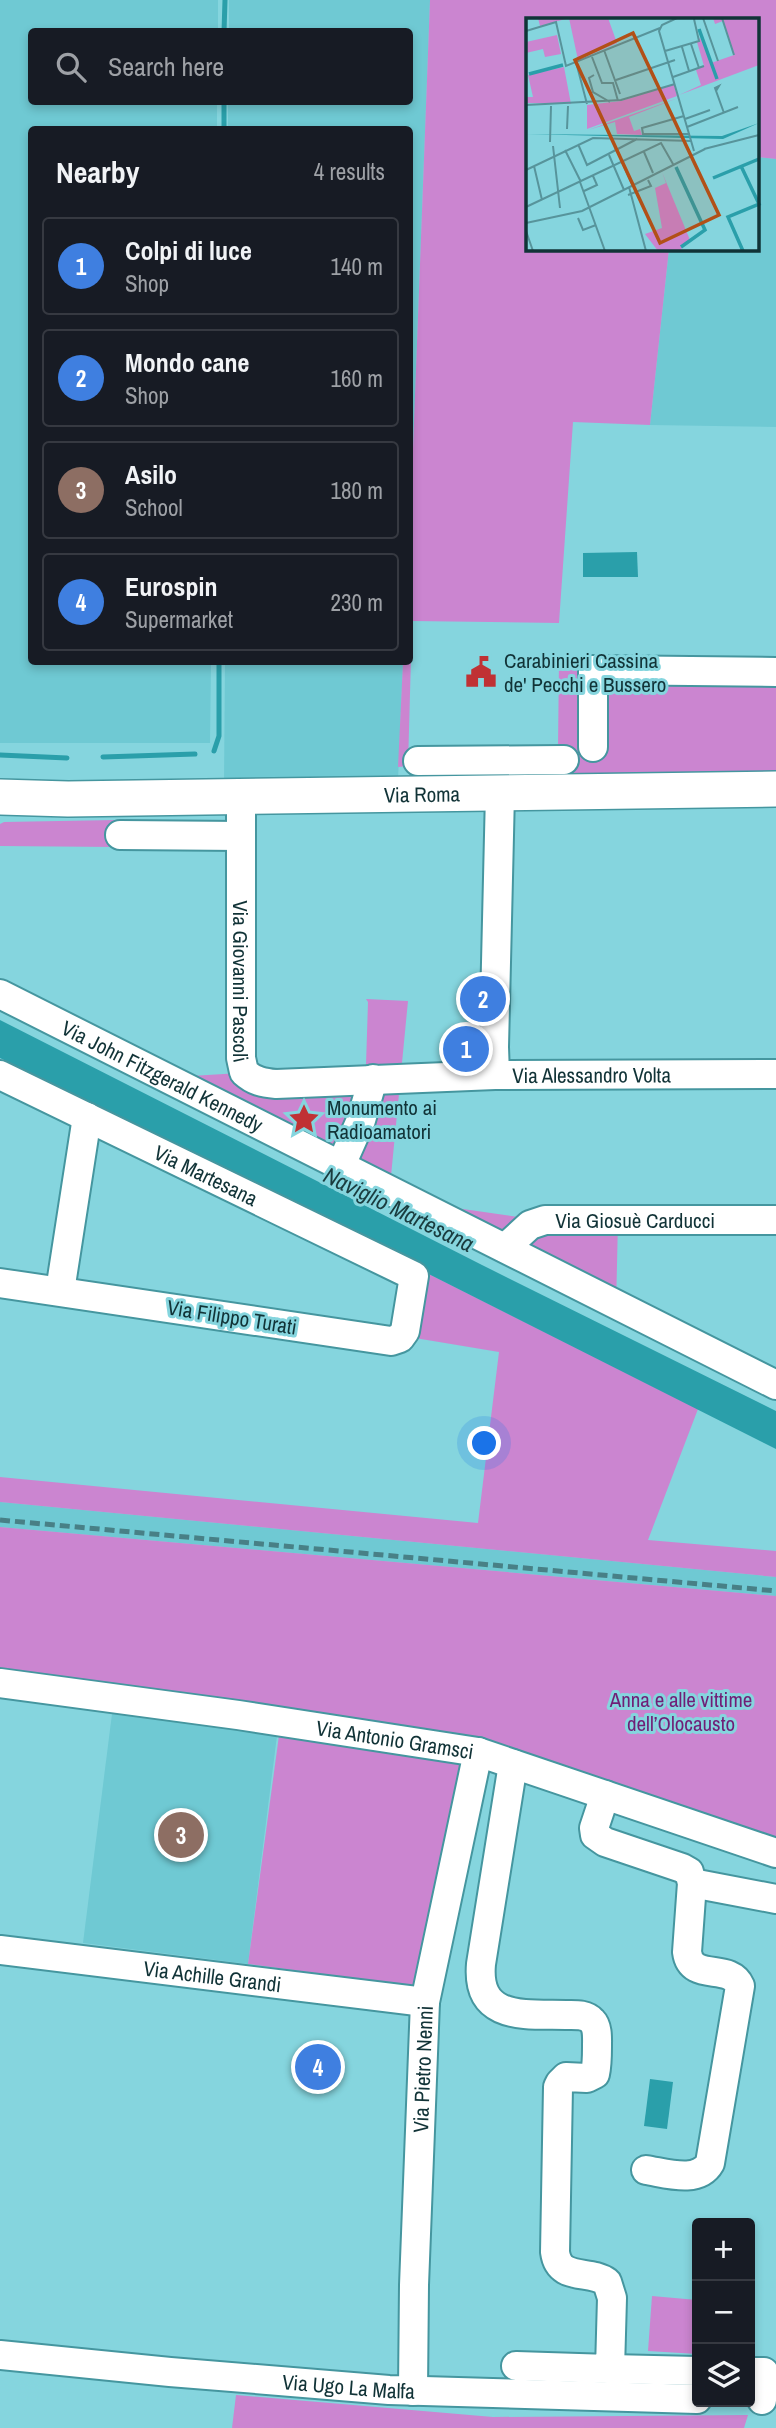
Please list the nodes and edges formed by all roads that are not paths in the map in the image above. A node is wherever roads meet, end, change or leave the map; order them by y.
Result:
1 (776, 672) edge
2 (593, 747) dead end
3 (564, 761) dead end
4 (418, 767) junction
5 (776, 789) edge
6 (500, 793) junction
7 (0, 797) edge
8 (241, 797) junction
9 (68, 799) junction
10 (0, 817) edge
11 (120, 835) dead end
12 (241, 836) junction
13 (0, 994) edge
14 (776, 1074) edge
15 (0, 1075) edge
16 (495, 1075) junction
17 (373, 1079) junction
18 (87, 1117) junction
19 (341, 1165) junction
20 (776, 1220) edge
21 (505, 1248) junction
22 (414, 1276) joint
23 (0, 1283) edge
24 (60, 1291) junction
25 (776, 1385) edge
26 (0, 1683) edge
27 (478, 1752) junction
28 (513, 1764) junction
29 (605, 1795) junction
30 (776, 1853) edge
31 (692, 1883) junction
32 (776, 1899) edge
33 (13, 1951) edge
34 (425, 2002) junction
35 (646, 2170) dead end
36 (0, 2355) edge
37 (516, 2366) dead end
38 (610, 2369) junction
39 (692, 2371) edge
40 (755, 2372) edge
41 (413, 2392) junction
42 (692, 2399) edge
43 (763, 2400) edge

1 - 2 street
3 - 4 street
4 - 6 main road, Via Roma
4 - 8 main road, Via Roma
5 - 6 main road, Via Roma
6 - 16 street
7 - 9 main road, Via Roma
8 - 9 main road, Via Roma
8 - 12 street, Via Giovanni Pascoli
9 - 10 main road, Via Roma
11 - 12 street
12 - 17 street, Via Giovanni Pascoli
13 - 19 street, Via John Fitzgerald Kennedy
14 - 16 street, Via Alessandro Volta
15 - 18 street, Via Martesana
16 - 17 street, Via Alessandro Volta
17 - 19 street
18 - 22 street, Via Martesana
18 - 24 street
19 - 21 street, Via John Fitzgerald Kennedy
20 - 21 street, Via Giosuè Carducci
21 - 25 street, Via John Fitzgerald Kennedy
22 - 24 street, Via Filippo Turati
23 - 24 street, Via Filippo Turati
26 - 27 street, Via Antonio Gramsci
27 - 28 street, Via Antonio Gramsci
27 - 34 street, Via Pietro Nenni
28 - 29 street, Via Antonio Gramsci
28 - 38 street
29 - 30 street, Via Antonio Gramsci
29 - 31 street
31 - 32 street
31 - 35 street
33 - 34 street, Via Achille Grandi
34 - 41 street, Via Pietro Nenni
36 - 41 street, Via Ugo La Malfa
37 - 38 street
38 - 39 street
40 - 43 street
41 - 42 street, Via Ugo La Malfa

